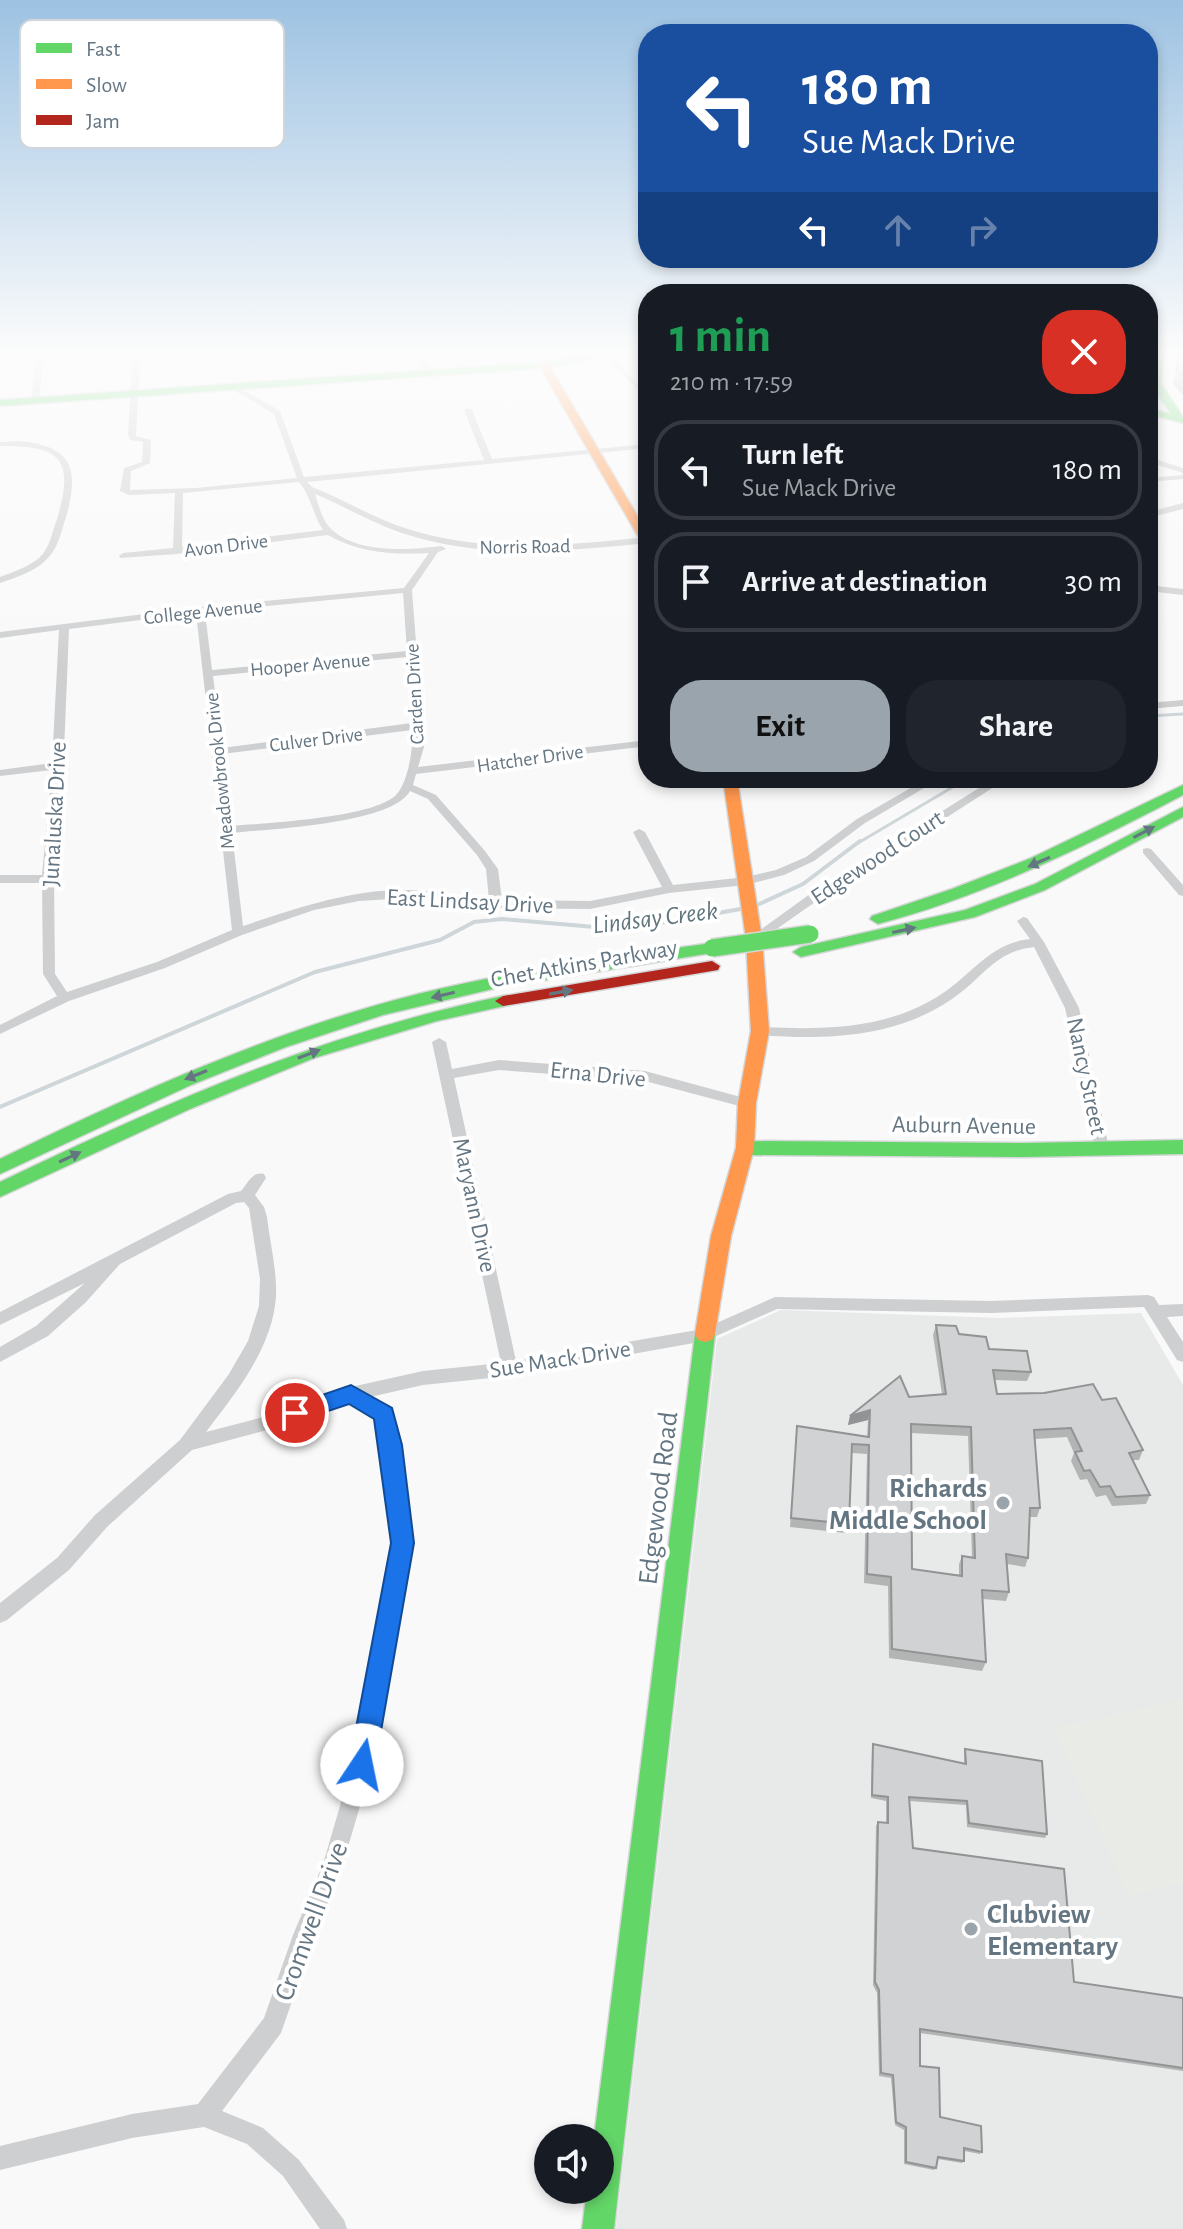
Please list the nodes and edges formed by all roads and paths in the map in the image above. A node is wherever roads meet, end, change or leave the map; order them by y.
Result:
1 (63, 458) edge
2 (146, 458) edge
3 (293, 458) edge
4 (488, 458) edge
5 (521, 458) edge
6 (601, 458) edge
7 (489, 461) junction
8 (1158, 463) edge
9 (1183, 474) edge
10 (1158, 478) edge
11 (301, 479) junction
12 (309, 489) junction
13 (179, 491) junction
14 (1183, 506) edge
15 (1158, 512) edge
16 (638, 525) edge
17 (329, 532) junction
18 (638, 542) edge
19 (462, 546) junction
20 (435, 550) junction
21 (177, 551) junction
22 (123, 556) dead end
23 (0, 580) edge
24 (1158, 589) edge
25 (407, 590) junction
26 (1183, 592) edge
27 (200, 610) junction
28 (64, 627) junction
29 (0, 635) edge
30 (411, 654) junction
31 (209, 673) junction
32 (1183, 703) edge
33 (1158, 705) edge
34 (416, 726) junction
35 (638, 744) edge
36 (216, 752) junction
37 (55, 766) junction
38 (413, 771) junction
39 (0, 773) edge
40 (407, 786) junction
41 (732, 788) edge
42 (919, 788) edge
43 (987, 788) edge
44 (1183, 789) edge
45 (1183, 811) edge
46 (225, 830) junction
47 (639, 832) dead end
48 (1147, 851) dead end
49 (0, 879) edge
50 (48, 879) junction
51 (669, 889) junction
52 (747, 889) junction
53 (1183, 892) edge
54 (496, 904) junction
55 (1023, 921) dead end
56 (238, 932) junction
57 (753, 932) junction
58 (1038, 942) junction
59 (712, 957) junction
60 (64, 998) junction
61 (0, 1030) edge
62 (760, 1031) junction
63 (439, 1042) dead end
64 (447, 1075) junction
65 (747, 1103) junction
66 (1183, 1147) edge
67 (745, 1148) junction
68 (1102, 1148) junction
69 (0, 1167) edge
70 (259, 1178) dead end
71 (0, 1190) edge
72 (246, 1196) junction
73 (115, 1260) junction
74 (1183, 1310) edge
75 (1154, 1311) junction
76 (0, 1319) edge
77 (705, 1335) junction
78 (0, 1355) edge
79 (1183, 1355) edge
80 (510, 1369) junction
81 (351, 1394) junction
82 (187, 1444) junction
83 (0, 1614) edge
84 (204, 2115) junction
85 (0, 2158) edge
86 (335, 2229) edge
87 (598, 2229) edge

1 - 23 street
2 - 13 street
3 - 11 street, Norris Road
4 - 7 street
5 - 7 street
6 - 16 main road
7 - 11 street
8 - 9 street
9 - 10 street
11 - 12 street, Norris Road
11 - 13 street
12 - 17 street
12 - 19 street, Norris Road
13 - 21 street
14 - 15 street
17 - 20 street
17 - 21 street, Avon Drive
18 - 19 street, Norris Road
19 - 20 street
20 - 25 street
21 - 22 street, Avon Drive
24 - 26 street
25 - 27 street, College Avenue
25 - 30 street, Carden Drive
27 - 28 street, College Avenue
27 - 31 street, Meadowbrook Drive
28 - 29 street, College Avenue
28 - 37 street, Junaluska Drive
30 - 31 street, Hooper Avenue
30 - 34 street, Carden Drive
31 - 36 street, Meadowbrook Drive
32 - 33 street
34 - 36 street, Culver Drive
34 - 38 street, Carden Drive
35 - 38 street, Hatcher Drive
36 - 46 street, Meadowbrook Drive
37 - 39 street
37 - 50 street, Junaluska Drive
38 - 40 street, Carden Drive
40 - 46 street
40 - 54 street
41 - 52 main road, Edgewood Road
42 - 52 street, East Lindsay Drive
43 - 57 street, Edgewood Court
44 -> 59 main road, Chet Atkins Parkway, bridge
59 -> 45 main road, Chet Atkins Parkway
46 - 56 street, Meadowbrook Drive
47 - 51 street
48 - 53 street
49 - 50 street
50 - 60 street, Junaluska Drive
51 - 52 street, East Lindsay Drive
51 - 54 street, East Lindsay Drive
52 - 57 main road, Edgewood Road
54 - 56 street, East Lindsay Drive
55 - 58 street, Nancy Street
56 - 60 street, East Lindsay Drive
57 - 62 main road, Edgewood Road
58 - 62 street
58 - 68 street, Nancy Street
59 -> 69 main road, Chet Atkins Parkway
71 -> 59 main road, Chet Atkins Parkway
60 - 61 street, East Lindsay Drive
62 - 65 main road, Edgewood Road
63 - 64 street, Maryann Drive
64 - 65 street, Erna Drive
64 - 80 street, Maryann Drive
65 - 67 main road, Edgewood Road
66 - 68 main road, Auburn Avenue
67 - 68 main road, Auburn Avenue
67 - 77 main road, Edgewood Road
70 - 72 street
72 - 73 street
72 - 82 street
73 - 76 street
73 - 78 street
74 - 75 street, Sue Mack Drive
75 - 77 street, Sue Mack Drive
75 - 79 street
77 - 80 street, Sue Mack Drive
77 - 87 main road, Edgewood Road
80 - 81 street, Sue Mack Drive
81 - 82 street, Sue Mack Drive
81 - 84 street, Cromwell Drive
82 - 83 street, Sue Mack Drive
84 - 85 street
84 - 86 street

